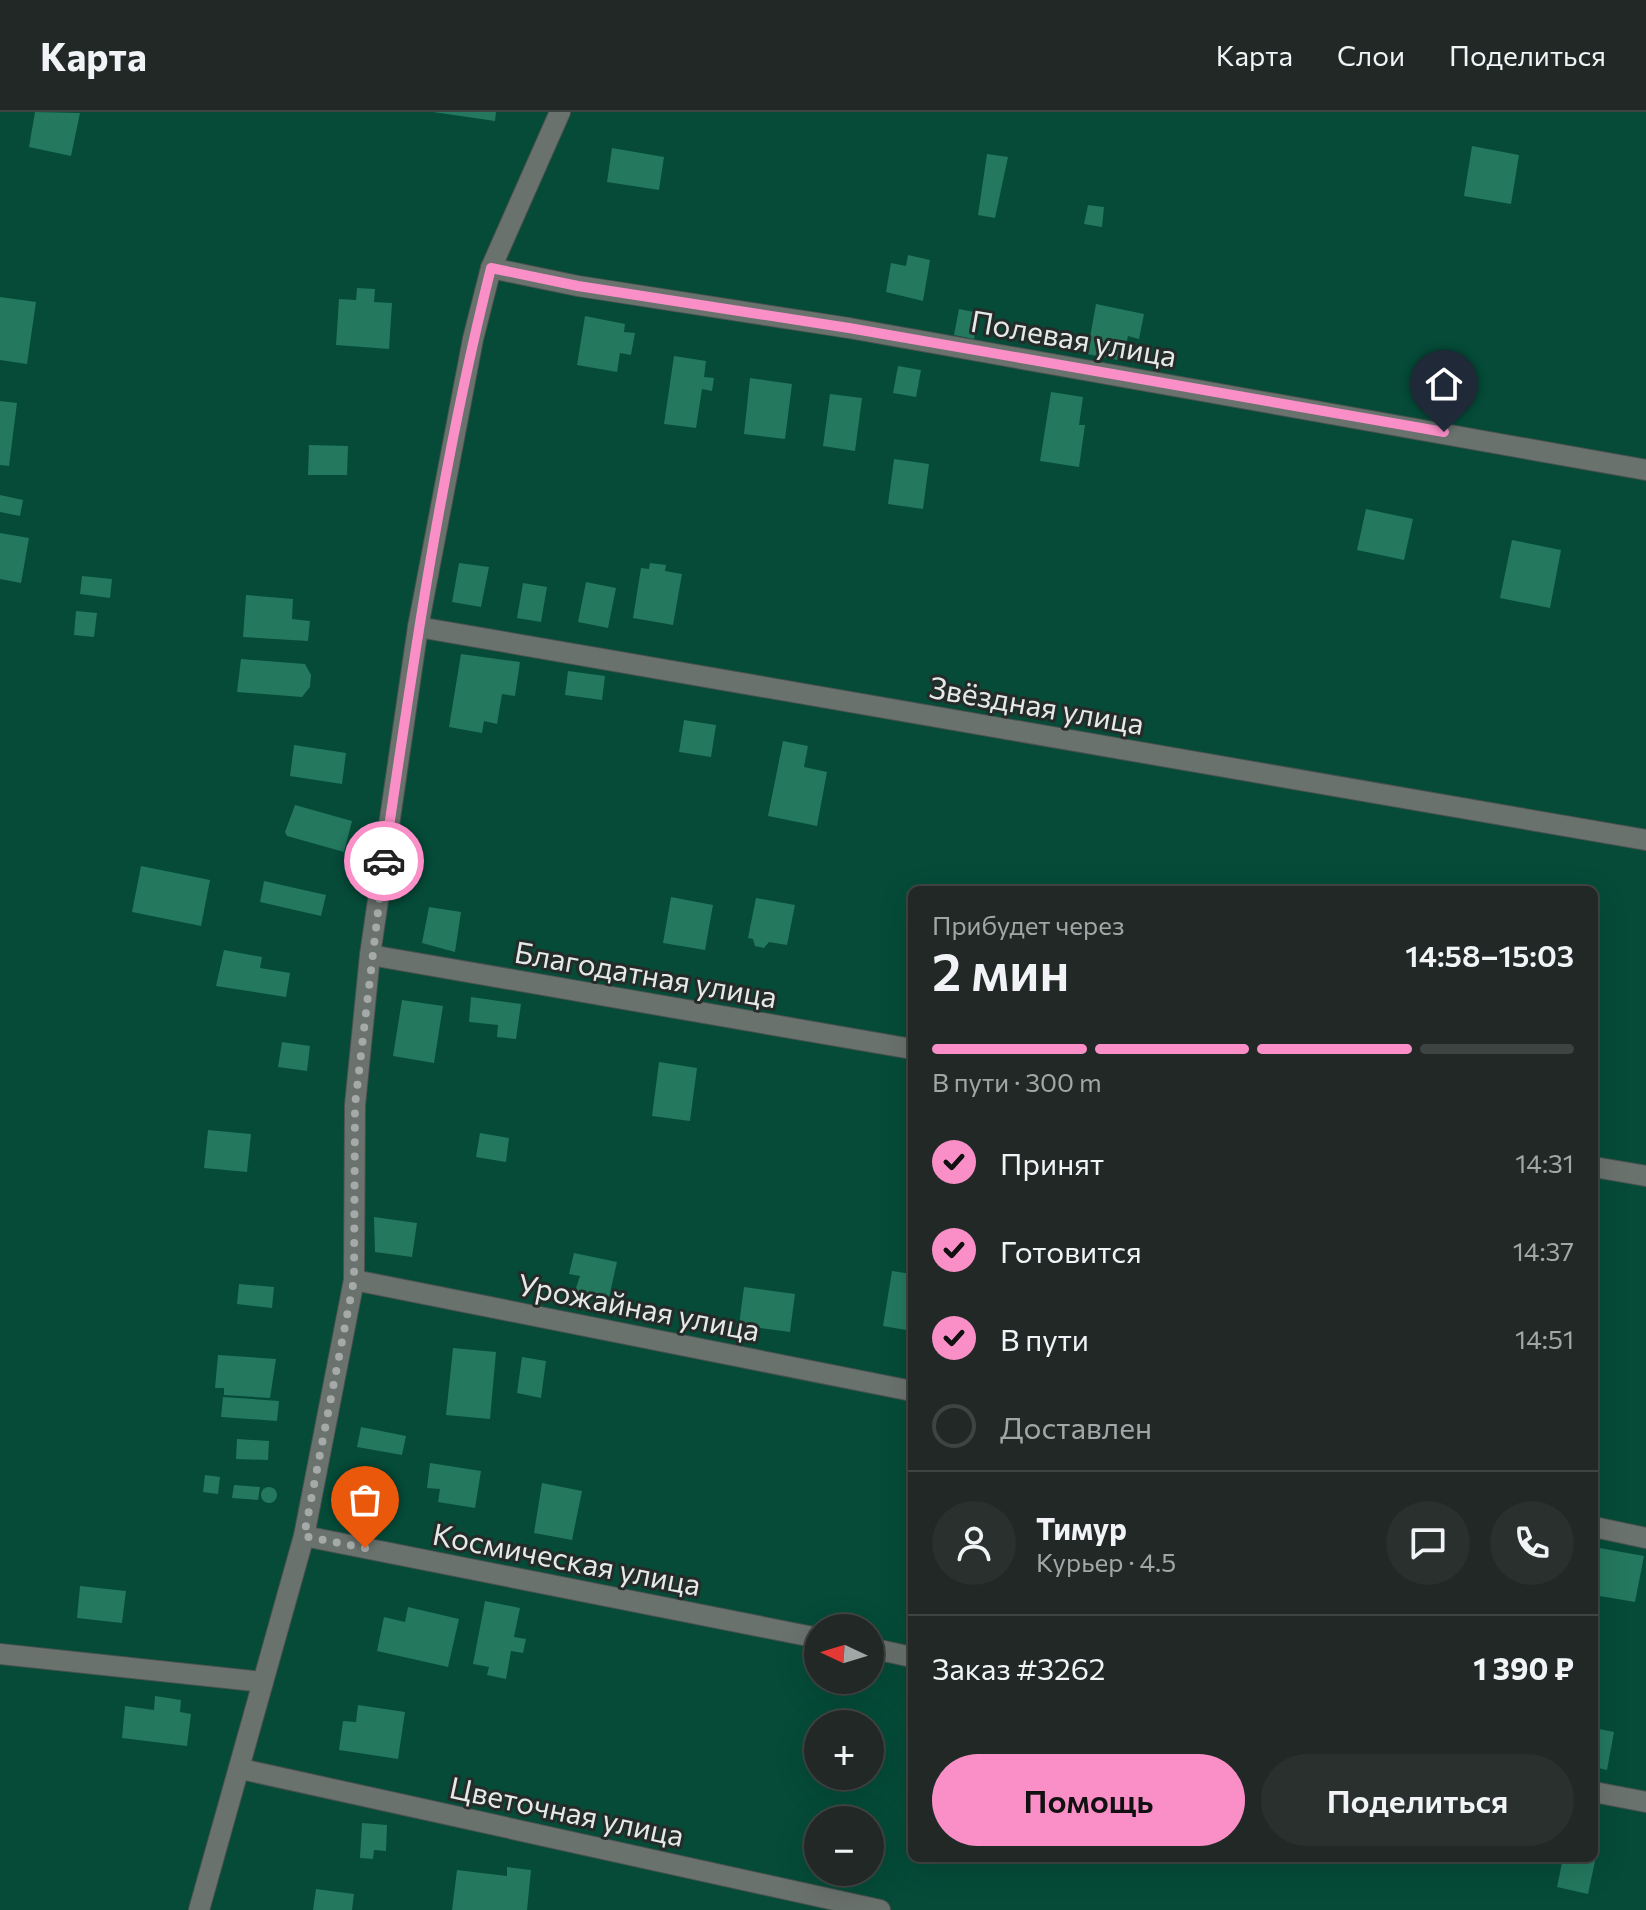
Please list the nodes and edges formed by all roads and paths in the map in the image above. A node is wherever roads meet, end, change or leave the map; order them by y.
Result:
1 (560, 112) edge
2 (491, 268) junction
3 (1646, 470) edge
4 (418, 627) junction
5 (1646, 840) edge
6 (370, 955) junction
7 (908, 1048) edge
8 (1598, 1168) edge
9 (1646, 1176) edge
10 (354, 1280) junction
11 (908, 1390) edge
12 (1598, 1528) edge
13 (304, 1536) junction
14 (1646, 1538) edge
15 (804, 1635) edge
16 (884, 1651) edge
17 (0, 1654) edge
18 (908, 1656) edge
19 (263, 1682) junction
20 (241, 1769) junction
21 (1598, 1793) edge
22 (1646, 1802) edge
23 (199, 1910) edge
24 (880, 1910) edge

1 - 2 street
2 - 3 street, Полевая улица
2 - 4 street
4 - 5 street, Звёздная улица
4 - 6 street
6 - 7 street, Благодатная улица
6 - 10 street
8 - 9 street
10 - 11 street, Урожайная улица
10 - 13 street
12 - 14 street
13 - 15 street, Космическая улица
13 - 19 street
16 - 18 street
17 - 19 street
19 - 20 street
20 - 23 street
20 - 24 street, Цветочная улица
21 - 22 street

